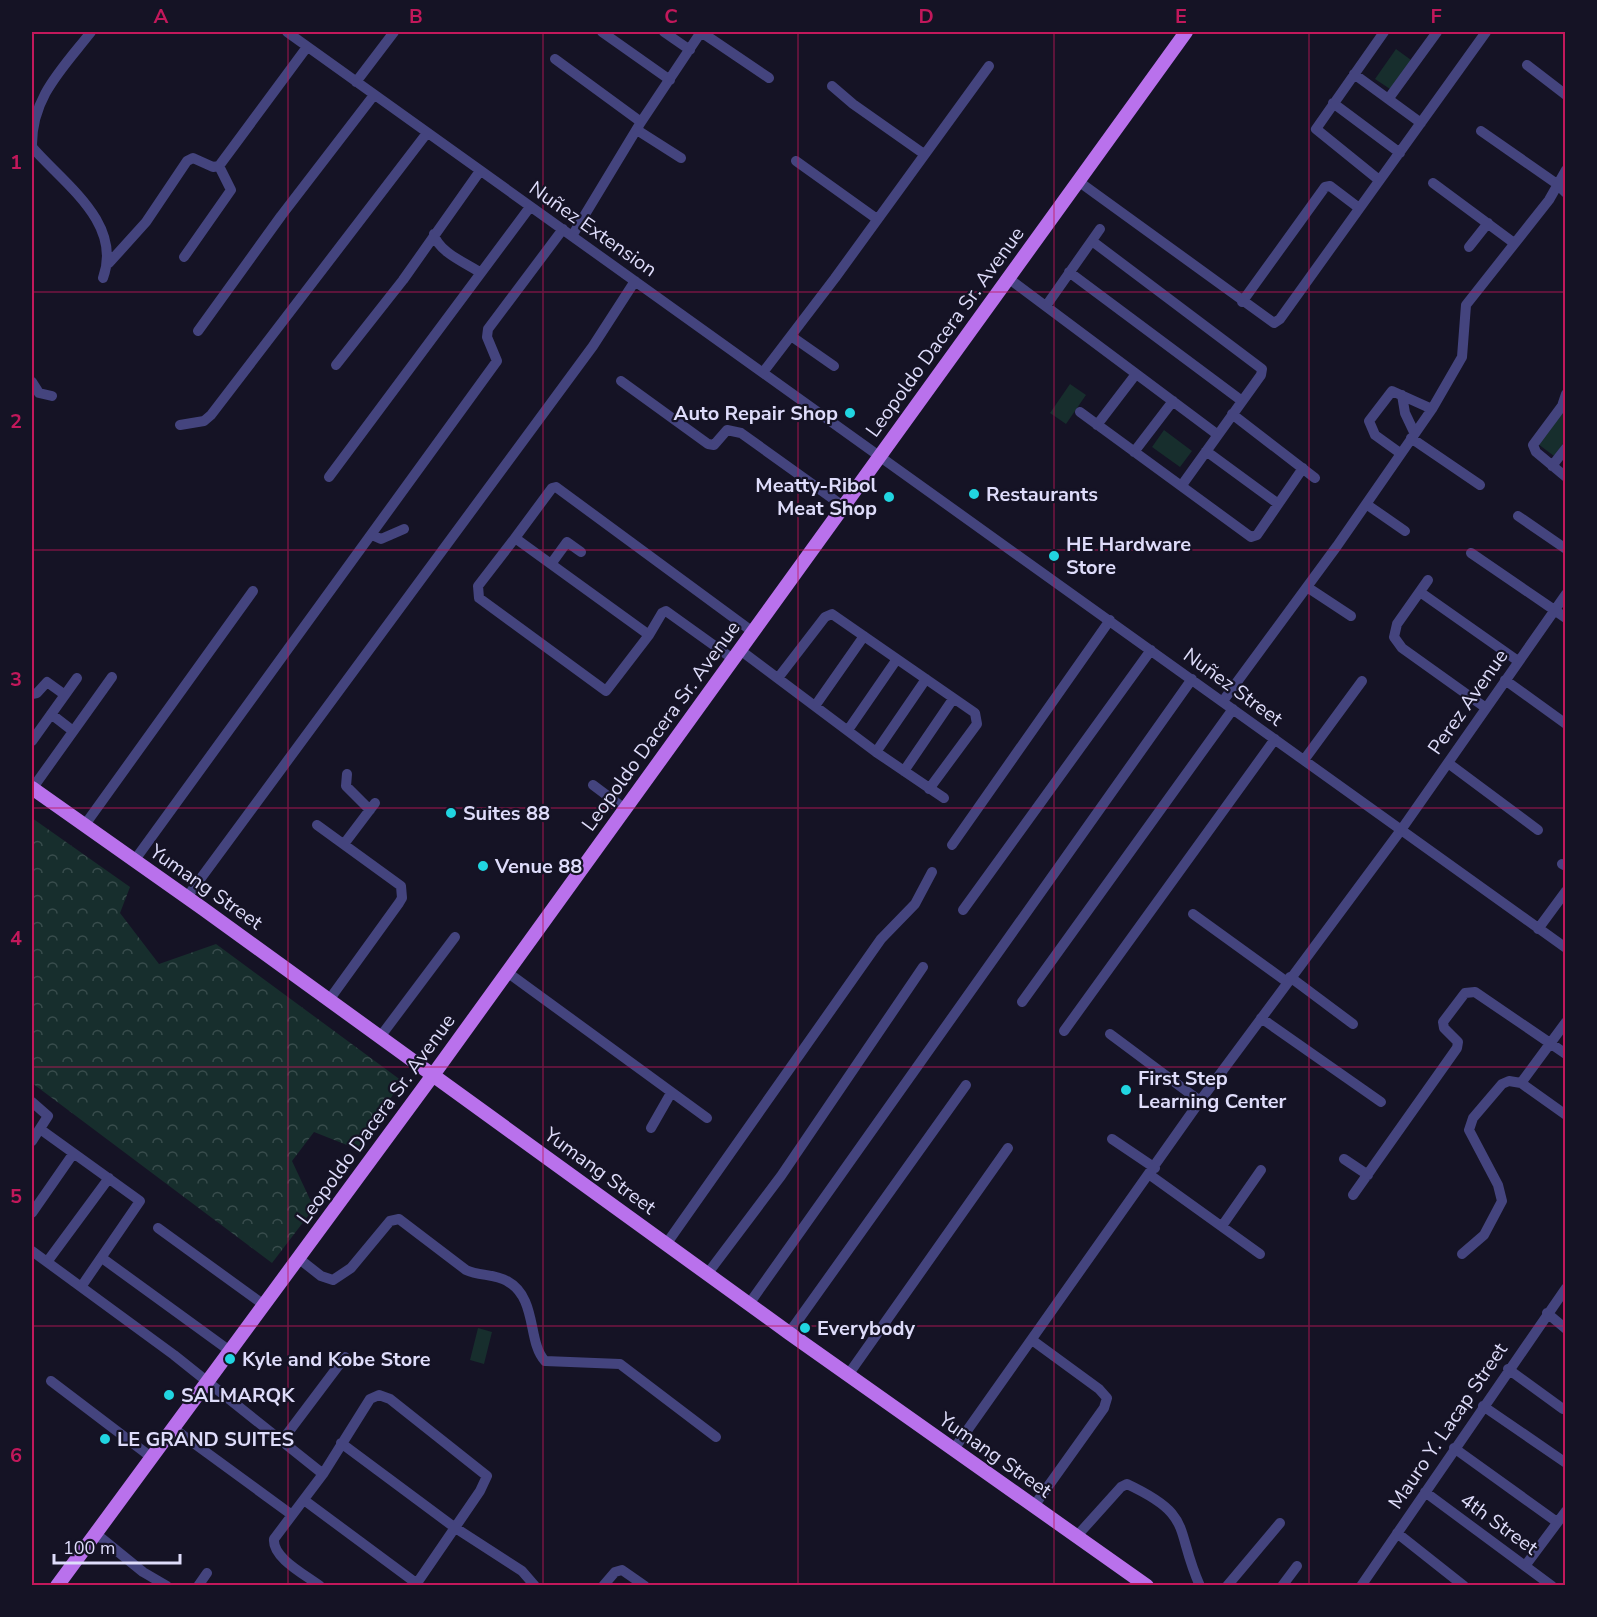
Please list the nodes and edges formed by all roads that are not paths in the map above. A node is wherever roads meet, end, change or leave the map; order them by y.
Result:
1 (91, 32) edge
2 (287, 32) edge
3 (394, 32) edge
4 (602, 32) edge
5 (664, 32) edge
6 (701, 32) edge
7 (1186, 32) edge
8 (1384, 32) edge
9 (1437, 32) edge
10 (1486, 32) edge
11 (307, 46) junction
12 (690, 50) junction
13 (555, 59) dead end
14 (1527, 65) dead end
15 (989, 66) dead end
16 (1354, 74) junction
17 (769, 78) dead end
18 (670, 80) junction
19 (356, 82) junction
20 (832, 86) dead end
21 (374, 95) junction
22 (1566, 95) edge
23 (1389, 99) junction
24 (1333, 103) junction
25 (1421, 123) junction
26 (639, 126) junction
27 (1481, 131) dead end
28 (427, 133) junction
29 (32, 148) edge
30 (1400, 153) junction
31 (924, 154) junction
32 (681, 158) dead end
33 (796, 161) dead end
34 (219, 166) junction
35 (1566, 170) edge
36 (480, 171) junction
37 (1379, 180) junction
38 (1078, 182) junction
39 (1433, 183) dead end
40 (1557, 184) junction
41 (1566, 193) edge
42 (530, 207) junction
43 (1359, 208) junction
44 (877, 219) junction
45 (1488, 223) junction
46 (1100, 229) dead end
47 (568, 233) junction
48 (434, 234) junction
49 (1092, 241) junction
50 (1514, 243) junction
51 (1469, 247) dead end
52 (184, 257) dead end
53 (109, 262) junction
54 (1069, 272) junction
55 (481, 273) junction
56 (103, 278) dead end
57 (1008, 278) junction
58 (635, 281) junction
59 (1242, 302) junction
60 (1046, 306) junction
61 (198, 332) dead end
62 (791, 336) junction
63 (336, 365) dead end
64 (834, 366) dead end
65 (764, 371) junction
66 (1136, 374) junction
67 (621, 381) dead end
68 (32, 382) edge
69 (1566, 394) edge
70 (1402, 395) junction
71 (52, 396) dead end
72 (1173, 401) junction
73 (1242, 401) junction
74 (1564, 407) edge
75 (1432, 409) junction
76 (1080, 412) dead end
77 (1232, 414) junction
78 (180, 425) dead end
79 (1097, 425) junction
80 (1218, 435) junction
81 (1412, 435) junction
82 (1566, 448) edge
83 (1206, 451) junction
84 (1134, 452) junction
85 (1400, 453) junction
86 (879, 456) junction
87 (1552, 466) junction
88 (1303, 468) junction
89 (329, 477) dead end
90 (1566, 477) edge
91 (1315, 478) dead end
92 (1182, 485) junction
93 (1480, 485) dead end
94 (1277, 503) junction
95 (1366, 504) junction
96 (843, 506) junction
97 (1518, 516) dead end
98 (404, 529) dead end
99 (1405, 531) dead end
100 (372, 535) junction
101 (515, 538) junction
102 (1566, 549) edge
103 (581, 552) dead end
104 (1471, 554) dead end
105 (551, 564) junction
106 (1428, 580) dead end
107 (1307, 587) junction
108 (253, 591) dead end
109 (1420, 592) junction
110 (1566, 594) edge
111 (1554, 610) junction
112 (1351, 616) dead end
113 (1566, 618) edge
114 (1110, 620) junction
115 (753, 632) junction
116 (649, 635) junction
117 (864, 636) junction
118 (1151, 650) junction
119 (736, 654) junction
120 (897, 659) junction
121 (1518, 661) junction
122 (112, 677) dead end
123 (77, 678) dead end
124 (778, 678) junction
125 (1192, 679) junction
126 (926, 680) junction
127 (1505, 680) junction
128 (1362, 681) dead end
129 (32, 694) edge
130 (65, 695) junction
131 (953, 699) junction
132 (1223, 701) junction
133 (815, 706) junction
134 (1486, 708) junction
135 (1233, 709) junction
136 (51, 714) junction
137 (1566, 724) edge
138 (848, 730) junction
139 (73, 731) junction
140 (1275, 739) junction
141 (32, 741) edge
142 (876, 752) junction
143 (1304, 760) junction
144 (1448, 763) junction
145 (904, 771) junction
146 (347, 774) dead end
147 (593, 785) dead end
148 (32, 788) edge
149 (929, 789) junction
150 (944, 798) dead end
151 (625, 809) junction
152 (317, 825) dead end
153 (84, 826) junction
154 (1401, 830) junction
155 (1538, 830) dead end
156 (344, 844) junction
157 (952, 844) dead end
158 (134, 861) junction
159 (932, 872) dead end
160 (198, 884) junction
161 (1566, 891) edge
162 (187, 897) junction
163 (202, 908) junction
164 (963, 910) dead end
165 (1193, 914) dead end
166 (1538, 929) junction
167 (455, 937) dead end
168 (1566, 948) edge
169 (923, 967) dead end
170 (507, 972) junction
171 (1288, 980) junction
172 (329, 1000) junction
173 (1022, 1002) dead end
174 (1261, 1018) junction
175 (1566, 1022) edge
176 (1353, 1024) dead end
177 (1064, 1030) dead end
178 (1110, 1034) dead end
179 (380, 1037) junction
180 (1550, 1044) junction
181 (1566, 1054) edge
182 (433, 1075) junction
183 (1521, 1083) junction
184 (966, 1085) dead end
185 (671, 1093) junction
186 (1200, 1101) junction
187 (32, 1102) edge
188 (1381, 1102) dead end
189 (1566, 1115) edge
190 (707, 1118) dead end
191 (651, 1128) dead end
192 (40, 1129) junction
193 (1112, 1139) dead end
194 (32, 1141) edge
195 (1008, 1148) dead end
196 (73, 1154) junction
197 (1344, 1159) dead end
198 (1261, 1170) dead end
199 (1152, 1172) junction
200 (1368, 1175) junction
201 (109, 1178) junction
202 (1353, 1195) dead end
203 (32, 1213) edge
204 (1222, 1226) junction
205 (158, 1228) dead end
206 (667, 1243) junction
207 (32, 1251) edge
208 (1260, 1254) dead end
209 (1462, 1254) dead end
210 (102, 1258) junction
211 (298, 1258) junction
212 (47, 1262) junction
213 (708, 1273) junction
214 (81, 1287) junction
215 (1566, 1288) edge
216 (749, 1304) junction
217 (264, 1305) junction
218 (1546, 1313) junction
219 (1566, 1329) edge
220 (789, 1333) junction
221 (1032, 1340) junction
222 (230, 1351) junction
223 (345, 1357) dead end
224 (1508, 1370) junction
225 (848, 1375) junction
226 (51, 1381) dead end
227 (207, 1381) junction
228 (1483, 1406) junction
229 (1563, 1409) dead end
230 (173, 1428) junction
231 (716, 1437) dead end
232 (281, 1442) junction
233 (341, 1443) junction
234 (1454, 1448) junction
235 (954, 1449) junction
236 (152, 1457) junction
237 (1566, 1463) edge
238 (322, 1474) junction
239 (1425, 1492) junction
240 (304, 1500) junction
241 (1034, 1506) junction
242 (1566, 1511) edge
243 (292, 1515) junction
244 (1557, 1522) junction
245 (1280, 1523) dead end
246 (454, 1527) junction
247 (95, 1533) junction
248 (1397, 1533) junction
249 (1076, 1537) junction
250 (1296, 1566) dead end
251 (1525, 1566) junction
252 (207, 1573) dead end
253 (416, 1584) edge
254 (1365, 1584) edge
255 (57, 1586) edge
256 (167, 1586) edge
257 (198, 1586) edge
258 (320, 1586) edge
259 (535, 1586) edge
260 (603, 1586) edge
261 (645, 1586) edge
262 (1147, 1586) edge
263 (1200, 1586) edge
264 (1227, 1586) edge
265 (1282, 1586) edge
266 (1464, 1586) edge
267 (1552, 1586) edge

1 - 29 street
2 - 11 street, Nuñez Extension
3 - 19 street
4 - 18 street
5 - 12 street
6 - 12 street
6 - 17 street
7 - 38 main road, Leopoldo Dacera Sr. Avenue
8 - 16 street
9 - 23 street
10 - 25 street
11 - 19 street, Nuñez Extension
11 - 34 street
12 - 18 street
13 - 26 street
14 - 22 street
15 - 31 street
16 - 23 street
16 - 24 street
18 - 26 street
19 - 21 street, Nuñez Extension
20 - 31 street
21 - 28 street, Nuñez Extension
21 - 61 street
23 - 25 street
24 - 30 street
24 - 37 street
25 - 30 street
26 - 32 street
26 - 47 street
27 - 40 street
28 - 36 street, Nuñez Extension
28 - 78 street
29 - 53 street
30 - 37 street
31 - 44 street
33 - 44 street
34 - 52 street
34 - 53 street
35 - 40 street
36 - 42 street, Nuñez Extension
36 - 48 street
37 - 43 street
38 - 57 main road, Leopoldo Dacera Sr. Avenue
38 - 59 street
39 - 45 street
40 - 41 street
40 - 50 street
42 - 47 street, Nuñez Extension
42 - 55 street
43 - 59 street
43 - 59 street
44 - 62 street
45 - 50 street
45 - 51 street
46 - 49 street
47 - 58 street, Nuñez Extension
47 - 100 street
48 - 55 street
48 - 63 street
49 - 54 street
49 - 73 street
50 - 75 street
53 - 56 street
54 - 60 street
54 - 73 street
55 - 89 street
57 - 60 street
57 - 86 main road, Leopoldo Dacera Sr. Avenue
58 - 65 street, Nuñez Extension
58 - 160 street
60 - 66 street
62 - 64 street
62 - 65 street
65 - 86 street, Nuñez Extension
66 - 72 street
66 - 79 street
67 - 96 street
68 - 71 street
69 - 74 street
70 - 75 street
70 - 81 street
70 - 85 street
72 - 80 street
72 - 84 street
73 - 77 street
74 - 87 street
75 - 81 street
76 - 79 street
77 - 80 street
77 - 88 street
79 - 84 street
80 - 83 street
81 - 85 street
81 - 93 street
82 - 87 street
83 - 92 street
83 - 94 street
84 - 92 street
85 - 95 street
86 - 96 main road, Leopoldo Dacera Sr. Avenue
86 - 114 street, Nuñez Street
87 - 90 street
88 - 91 street
88 - 94 street
92 - 94 street
95 - 99 street
95 - 107 street
96 - 115 main road, Leopoldo Dacera Sr. Avenue
97 - 102 street
98 - 100 street
100 - 158 street
101 - 105 street
101 - 115 street
101 - 116 street
103 - 105 street
104 - 111 street
105 - 116 street
106 - 109 street
107 - 112 street
107 - 132 street
108 - 153 street
109 - 121 street
109 - 134 street
110 - 111 street, Perez Avenue
111 - 113 street
111 - 121 street, Perez Avenue
114 - 118 street, Nuñez Street
114 - 157 street
115 - 119 main road, Leopoldo Dacera Sr. Avenue
116 - 119 street
117 - 120 street
117 - 124 street
117 - 133 street
118 - 125 street, Nuñez Street
118 - 164 street
119 - 124 street
119 - 151 main road, Leopoldo Dacera Sr. Avenue
120 - 126 street
120 - 138 street
121 - 127 street, Perez Avenue
122 - 139 street
123 - 130 street
124 - 133 street
125 - 132 street, Nuñez Street
125 - 216 street
126 - 131 street
126 - 142 street
127 - 134 street, Perez Avenue
127 - 137 street
128 - 143 street
129 - 130 street
130 - 136 street
131 - 145 street
131 - 149 street
132 - 135 street, Nuñez Street
133 - 138 street
134 - 144 street, Perez Avenue
135 - 140 street, Nuñez Street
135 - 173 street
136 - 139 street
136 - 141 street
138 - 142 street
139 - 148 street
140 - 143 street, Nuñez Street
140 - 177 street
142 - 145 street
143 - 154 street, Nuñez Street
144 - 154 street, Perez Avenue
144 - 155 street
145 - 149 street
146 - 156 street
147 - 151 street
148 - 153 main road, Yumang Street
149 - 150 street
151 - 170 main road, Leopoldo Dacera Sr. Avenue
152 - 156 street
153 - 158 main road, Yumang Street
154 - 166 street, Nuñez Street
154 - 171 street, Perez Avenue
156 - 172 street
158 - 162 main road, Yumang Street
159 - 206 street
160 - 162 street
160 - 163 street
161 - 166 street
162 - 163 main road, Yumang Street
163 - 172 main road, Yumang Street
165 - 171 street
166 - 168 street, Nuñez Street
167 - 179 street
169 - 213 street
170 - 182 main road, Leopoldo Dacera Sr. Avenue
170 - 185 street
171 - 174 street, Perez Avenue
171 - 176 street
172 - 179 main road, Yumang Street
174 - 186 street, Perez Avenue
174 - 188 street
175 - 180 street
178 - 186 street
179 - 182 main road, Yumang Street
180 - 181 street
180 - 183 street
180 - 200 street
182 - 206 main road, Yumang Street
182 - 211 main road, Leopoldo Dacera Sr. Avenue
183 - 189 street
183 - 209 street
184 - 220 street
185 - 190 street
185 - 191 street
186 - 199 street, Perez Avenue
187 - 192 street
192 - 194 street
192 - 196 street
193 - 199 street
195 - 225 street
196 - 201 street
196 - 203 street
197 - 200 street
198 - 204 street
199 - 204 street
199 - 221 street, Perez Avenue
200 - 202 street
201 - 210 street
201 - 212 street
204 - 208 street
205 - 217 street
206 - 213 main road, Yumang Street
207 - 212 street
210 - 214 street
210 - 222 street
211 - 217 main road, Leopoldo Dacera Sr. Avenue
211 - 231 street
212 - 214 street
213 - 216 main road, Yumang Street
214 - 227 street
215 - 218 street, Mauro Y. Lacap Street
216 - 220 main road, Yumang Street
217 - 222 main road, Leopoldo Dacera Sr. Avenue
218 - 219 street
218 - 224 street, Mauro Y. Lacap Street
220 - 225 main road, Yumang Street
221 - 235 street, Perez Avenue
221 - 241 street
222 - 227 main road, Leopoldo Dacera Sr. Avenue
223 - 232 street
224 - 228 street, Mauro Y. Lacap Street
224 - 229 street
225 - 235 main road, Yumang Street
226 - 236 street
227 - 230 main road, Leopoldo Dacera Sr. Avenue
227 - 232 street
228 - 234 street, Mauro Y. Lacap Street
228 - 237 street
230 - 236 main road, Leopoldo Dacera Sr. Avenue
230 - 243 street
232 - 238 street
233 - 238 street
233 - 246 street
233 - 246 street
234 - 239 street, Mauro Y. Lacap Street
234 - 244 street
235 - 241 main road, Yumang Street
236 - 247 main road, Leopoldo Dacera Sr. Avenue
238 - 240 street
239 - 248 street, Mauro Y. Lacap Street
239 - 251 street, 4th Street
240 - 243 street
240 - 253 street
241 - 249 main road, Yumang Street
242 - 244 street
243 - 258 street
244 - 251 street
245 - 264 street
246 - 253 street
246 - 259 street
247 - 255 main road, Leopoldo Dacera Sr. Avenue
247 - 256 street
248 - 254 street, Mauro Y. Lacap Street
248 - 266 street
249 - 262 main road, Yumang Street
249 - 263 street
250 - 265 street
251 - 267 street, 4th Street
252 - 257 street
260 - 261 street

